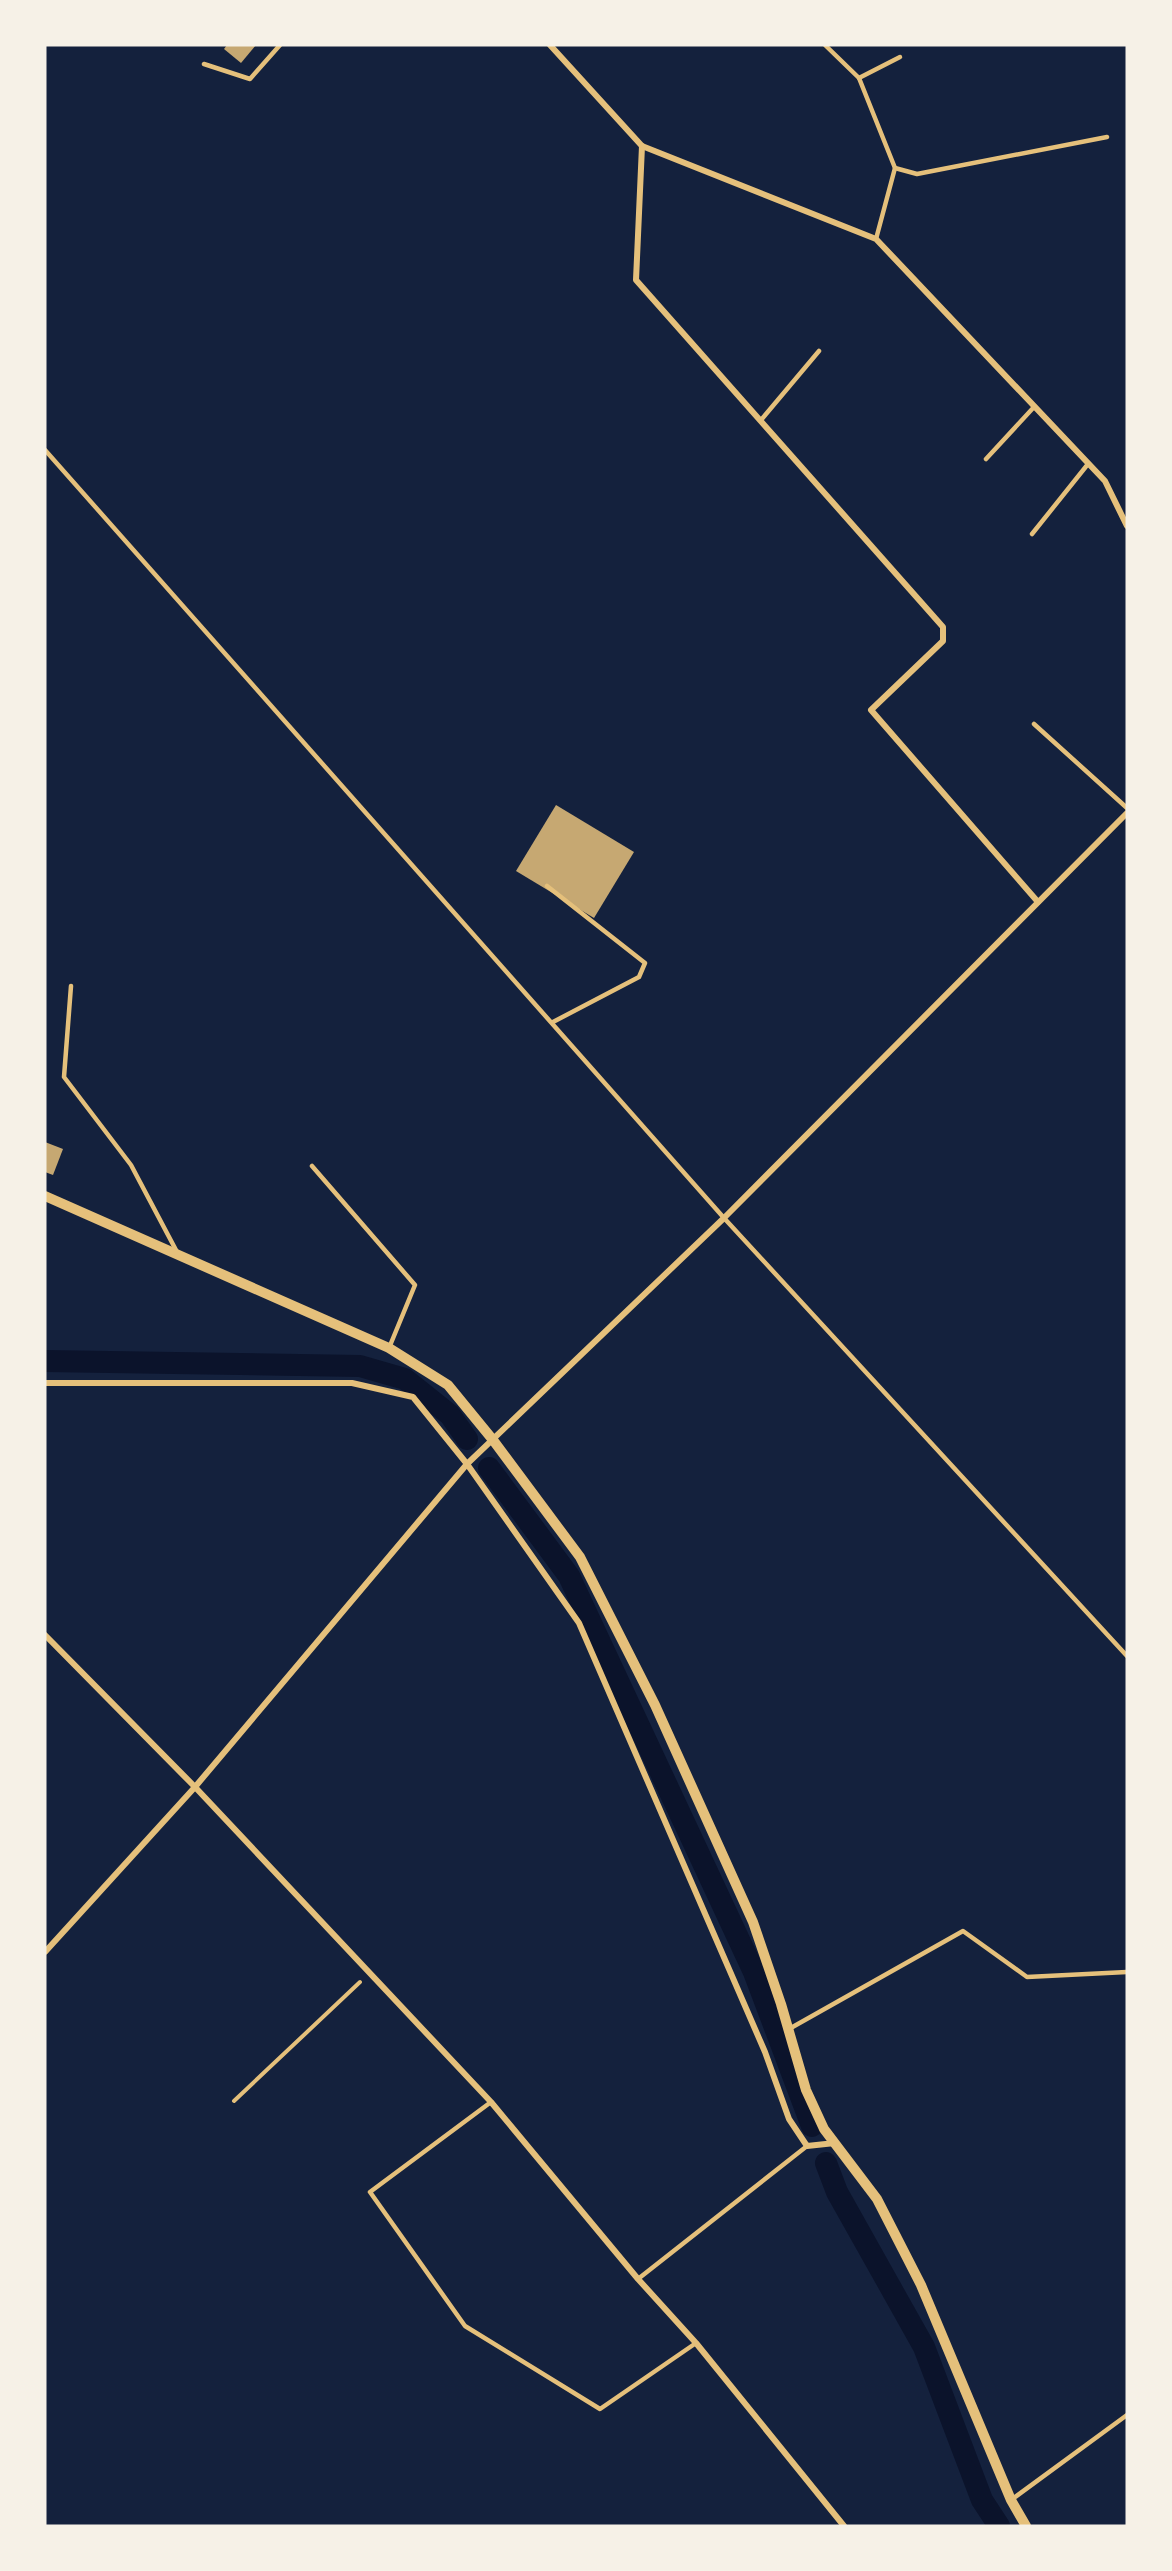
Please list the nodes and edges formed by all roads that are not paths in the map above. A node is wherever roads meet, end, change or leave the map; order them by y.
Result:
1 (279, 45) edge
2 (550, 45) edge
3 (825, 45) edge
4 (900, 57) dead end
5 (204, 64) dead end
6 (859, 78) junction
7 (1107, 137) dead end
8 (642, 146) junction
9 (895, 168) junction
10 (876, 239) junction
11 (819, 351) dead end
12 (1034, 407) junction
13 (760, 420) junction
14 (45, 450) edge
15 (986, 459) dead end
16 (1088, 464) junction
17 (1127, 526) edge
18 (1032, 534) dead end
19 (1034, 724) dead end
20 (1127, 808) edge
21 (1127, 813) edge
22 (547, 886) dead end
23 (1038, 902) junction
24 (71, 986) dead end
25 (553, 1023) junction
26 (312, 1166) dead end
27 (45, 1196) edge
28 (723, 1218) junction
29 (179, 1256) junction
30 (389, 1348) junction
31 (45, 1383) edge
32 (493, 1440) junction
33 (467, 1464) junction
34 (45, 1635) edge
35 (1127, 1656) edge
36 (195, 1787) junction
37 (45, 1952) edge
38 (1127, 1972) edge
39 (789, 2030) junction
40 (491, 2102) junction
41 (835, 2143) junction
42 (807, 2146) junction
43 (638, 2279) junction
44 (696, 2343) junction
45 (1127, 2415) edge
46 (1011, 2500) junction
47 (844, 2526) edge
48 (1026, 2526) edge

1 - 5 lane
2 - 8 street
3 - 6 lane
4 - 6 lane
6 - 9 lane
7 - 9 lane
8 - 10 street
8 - 13 street
9 - 10 lane
10 - 12 street
11 - 13 lane
12 - 15 lane
12 - 16 street
13 - 23 street
14 - 25 lane
16 - 17 street
16 - 18 lane
19 - 20 lane
21 - 23 street
22 - 25 lane
23 - 28 street
24 - 29 lane
25 - 28 lane
26 - 30 lane
27 - 29 street
28 - 32 street
28 - 35 lane
29 - 30 street
30 - 32 street
31 - 33 street
32 - 33 street
32 - 39 street
33 - 36 street
33 - 42 street
34 - 36 street
36 - 37 street
36 - 40 street
38 - 39 lane
39 - 41 street
40 - 43 street
40 - 44 lane
41 - 42 street
41 - 46 street
42 - 43 lane
43 - 44 street
44 - 47 street
45 - 46 lane
46 - 48 street

